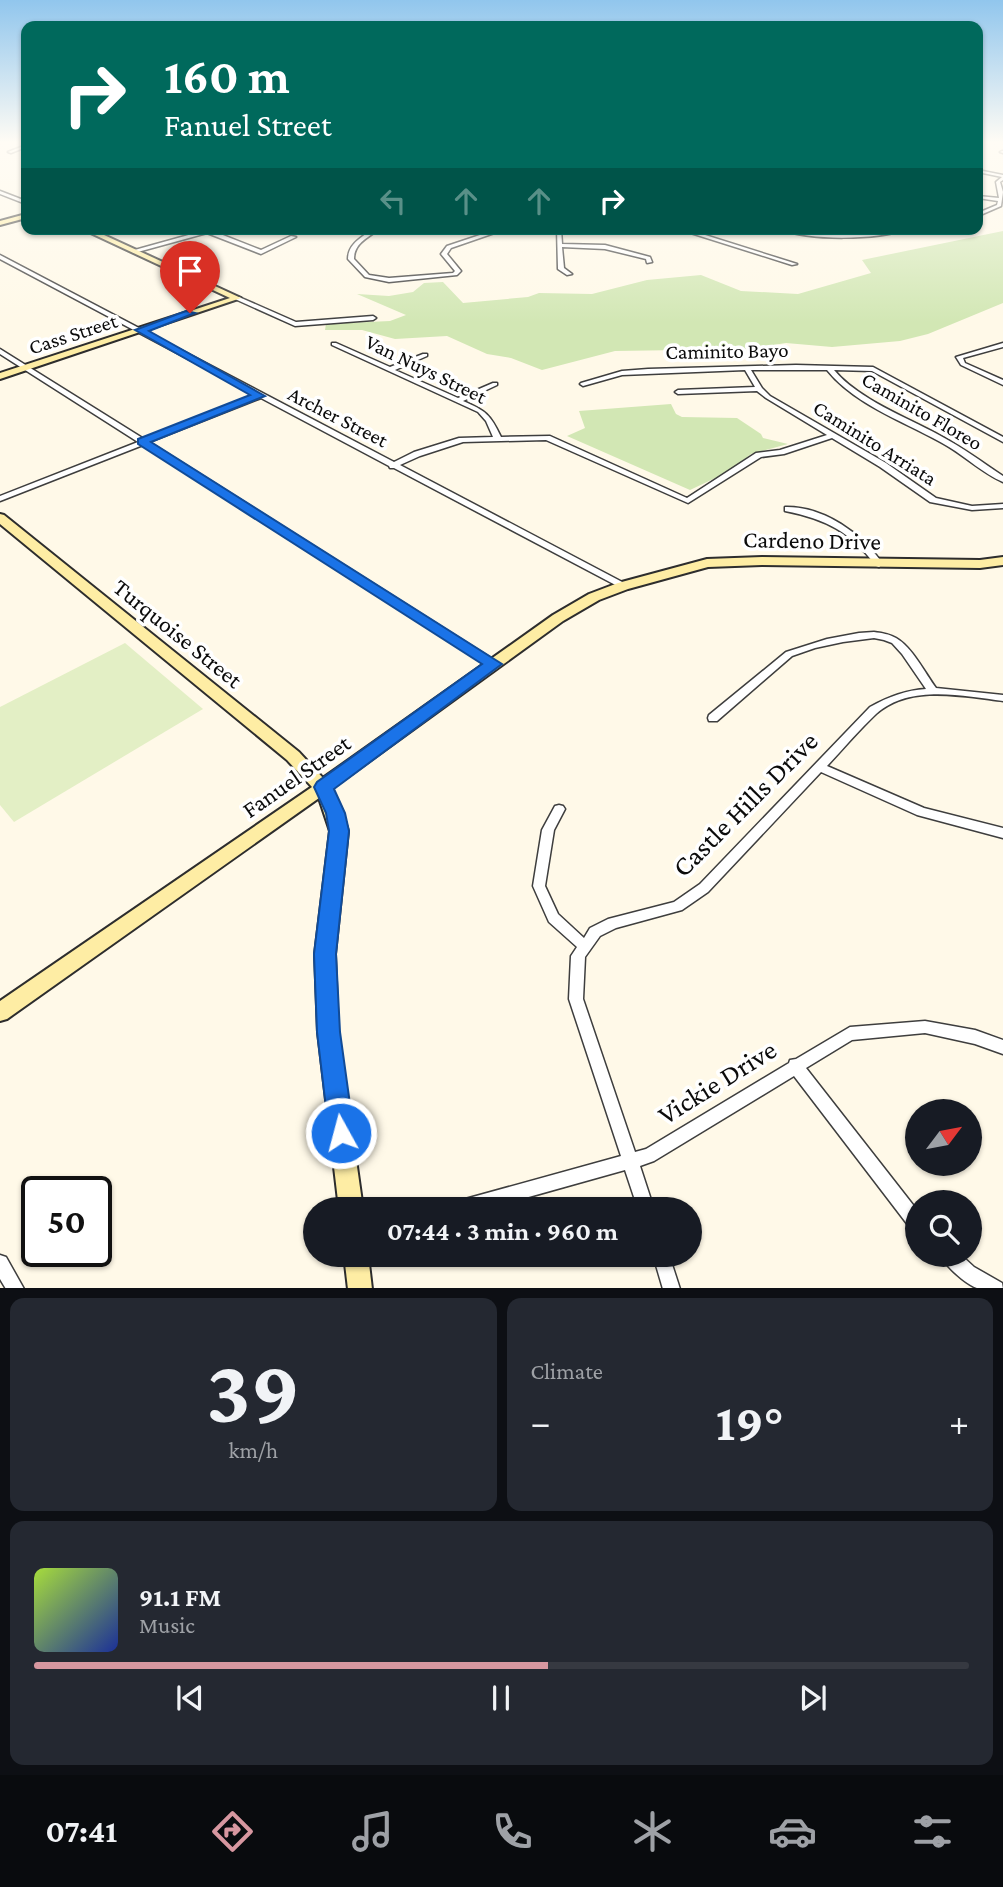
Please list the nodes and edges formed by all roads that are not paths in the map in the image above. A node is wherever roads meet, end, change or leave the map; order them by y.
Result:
1 (999, 203) edge
2 (983, 214) edge
3 (21, 217) edge
4 (0, 222) edge
5 (98, 235) edge
6 (187, 235) edge
7 (218, 235) edge
8 (368, 235) edge
9 (486, 235) edge
10 (559, 235) edge
11 (700, 235) edge
12 (835, 235) edge
13 (868, 235) edge
14 (293, 237) dead end
15 (560, 245) junction
16 (134, 251) junction
17 (0, 257) edge
18 (649, 262) dead end
19 (794, 264) dead end
20 (569, 274) dead end
21 (237, 298) junction
22 (373, 318) dead end
23 (140, 330) junction
24 (334, 344) dead end
25 (1002, 346) edge
26 (0, 351) edge
27 (425, 355) dead end
28 (26, 368) junction
29 (828, 368) junction
30 (391, 369) junction
31 (747, 369) junction
32 (0, 376) edge
33 (1003, 383) edge
34 (495, 384) dead end
35 (583, 384) dead end
36 (759, 389) junction
37 (678, 392) dead end
38 (259, 396) junction
39 (459, 400) junction
40 (833, 435) junction
41 (498, 439) junction
42 (1003, 440) edge
43 (142, 441) junction
44 (393, 466) junction
45 (1003, 480) edge
46 (0, 499) edge
47 (1003, 506) edge
48 (788, 509) dead end
49 (0, 518) edge
50 (1003, 561) edge
51 (879, 564) junction
52 (623, 586) junction
53 (494, 664) junction
54 (932, 690) junction
55 (1003, 698) edge
56 (713, 718) dead end
57 (819, 767) junction
58 (323, 787) junction
59 (559, 809) dead end
60 (1003, 832) edge
61 (584, 946) junction
62 (0, 1012) edge
63 (1003, 1047) edge
64 (795, 1065) junction
65 (632, 1162) junction
66 (349, 1197) edge
67 (502, 1197) edge
68 (642, 1197) edge
69 (905, 1207) edge
70 (0, 1263) edge
71 (357, 1267) edge
72 (665, 1267) edge
73 (962, 1267) edge
74 (15, 1288) edge
75 (360, 1288) edge
76 (672, 1288) edge
77 (994, 1288) edge

1 - 2 street
3 - 4 street
5 - 16 street
6 - 16 street
7 - 14 street
8 - 9 street
10 - 15 street
11 - 19 street
12 - 13 street
15 - 18 street
15 - 20 street
16 - 21 street
17 - 23 street, Archer Street
21 - 22 street
21 - 23 street, Cass Street
23 - 28 street, Cass Street
23 - 38 street, Archer Street
24 - 30 street, Van Nuys Street
25 - 33 street
26 - 28 street
27 - 30 street
28 - 32 street, Cass Street
28 - 43 street
29 - 31 street, Caminito Bayo
29 - 42 street, Caminito Bayo
29 - 45 street, Caminito Floreo
30 - 39 street, Van Nuys Street
31 - 35 street, Caminito Bayo
31 - 36 street, Caminito Arriata
34 - 39 street
36 - 37 street
36 - 40 street, Caminito Arriata
38 - 43 street
38 - 44 street, Archer Street
39 - 41 street, Van Nuys Street
40 - 41 street, Van Nuys Street
40 - 47 street, Caminito Arriata
41 - 44 street
43 - 46 street
43 - 53 street
44 - 52 street, Archer Street
48 - 51 street
49 - 58 street, Turquoise Street
50 - 51 street, Cardeno Drive
51 - 52 street, Cardeno Drive
52 - 53 street, Fanuel Street
53 - 58 street, Fanuel Street
54 - 55 street, Castle Hills Drive
54 - 56 street
54 - 57 street, Castle Hills Drive
57 - 60 street
57 - 61 street, Castle Hills Drive
58 - 62 street, Fanuel Street
58 - 66 street
59 - 61 street
61 - 65 street
63 - 64 street, Vickie Drive
64 - 65 street, Vickie Drive
64 - 69 street
65 - 67 street, Vickie Drive
65 - 68 street
70 - 74 street
71 - 75 street
72 - 76 street
73 - 77 street

